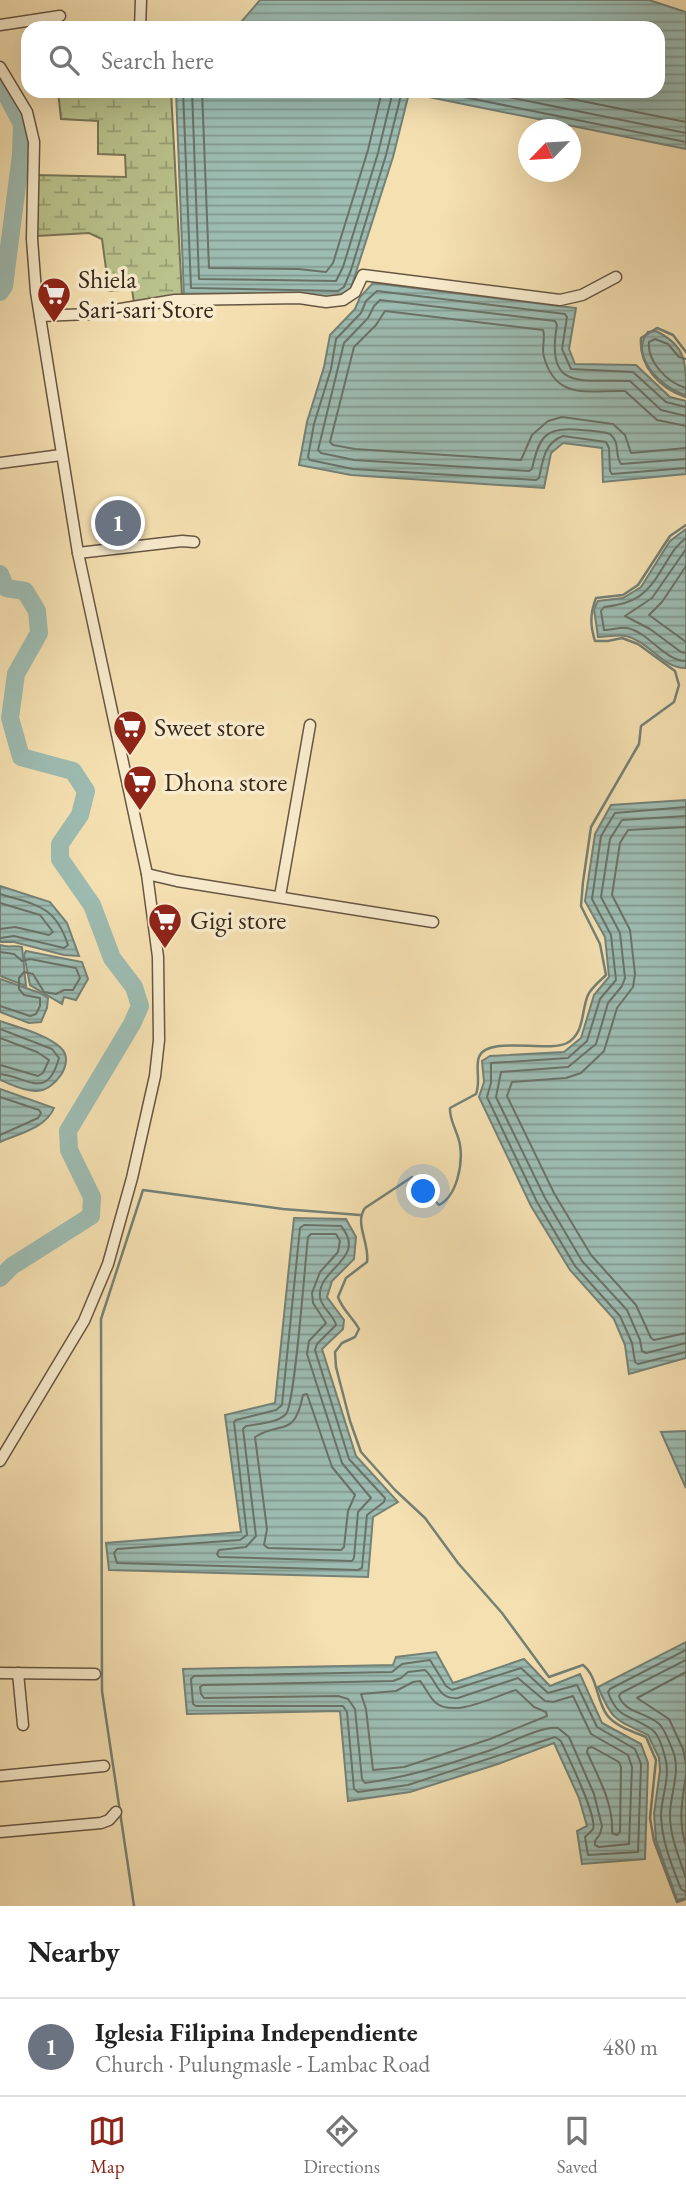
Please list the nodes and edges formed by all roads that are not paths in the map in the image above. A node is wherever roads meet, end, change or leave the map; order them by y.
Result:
1 (141, 0) edge
2 (60, 16) dead end
3 (27, 21) edge
4 (140, 21) edge
5 (21, 22) edge
6 (0, 25) edge
7 (0, 67) edge
8 (615, 277) dead end
9 (40, 316) junction
10 (61, 455) junction
11 (0, 463) edge
12 (194, 542) dead end
13 (78, 553) junction
14 (310, 725) dead end
15 (147, 874) junction
16 (280, 896) junction
17 (433, 922) dead end
18 (0, 1461) edge
19 (18, 1673) junction
20 (0, 1674) edge
21 (95, 1674) dead end
22 (23, 1726) dead end
23 (104, 1766) dead end
24 (0, 1776) edge
25 (116, 1812) dead end
26 (0, 1832) edge

1 - 4 street
2 - 3 street
5 - 6 street
7 - 9 street
8 - 9 street
9 - 10 street
10 - 11 street
10 - 13 street
12 - 13 street
13 - 15 street
14 - 16 street
15 - 16 street
15 - 18 street
16 - 17 street
19 - 20 street
19 - 21 street
19 - 22 street
23 - 24 street
25 - 26 street

